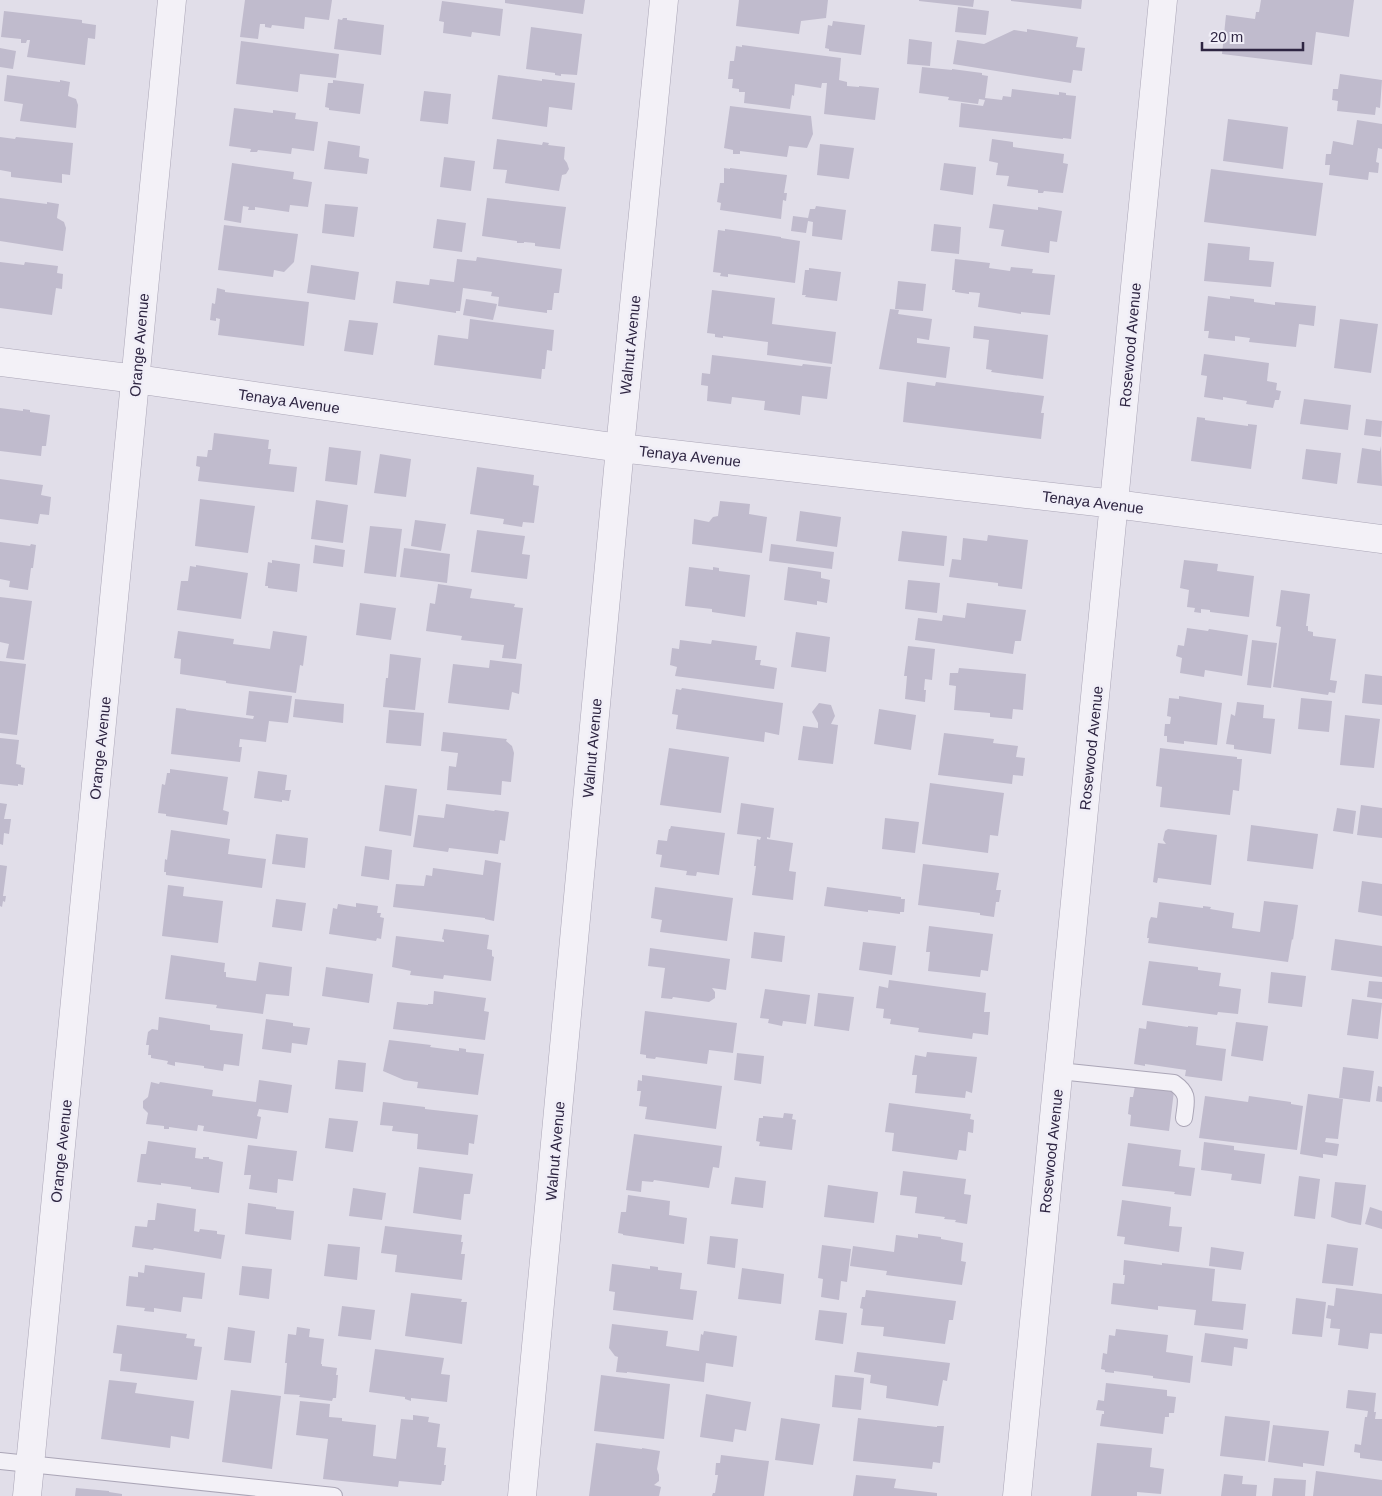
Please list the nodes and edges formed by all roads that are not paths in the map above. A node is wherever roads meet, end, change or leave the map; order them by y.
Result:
1 (172, 0) edge
2 (664, 0) edge
3 (1164, 0) edge
4 (0, 362) edge
5 (136, 380) junction
6 (620, 448) junction
7 (1115, 504) junction
8 (1382, 539) edge
9 (1059, 1071) junction
10 (1184, 1118) dead end
11 (0, 1461) edge
12 (31, 1464) junction
13 (27, 1496) edge
14 (334, 1496) edge
15 (522, 1496) edge
16 (1017, 1496) edge

1 - 5 street, Orange Avenue
2 - 6 street, Walnut Avenue
3 - 7 street, Rosewood Avenue
4 - 5 street, Tenaya Avenue
5 - 6 street, Tenaya Avenue
5 - 12 street, Orange Avenue
6 - 7 street, Tenaya Avenue
6 - 15 street, Walnut Avenue
7 - 8 street, Tenaya Avenue
7 - 9 street, Rosewood Avenue
9 - 10 lane
9 - 16 street, Rosewood Avenue
11 - 12 lane
12 - 13 street, Orange Avenue
12 - 14 lane

